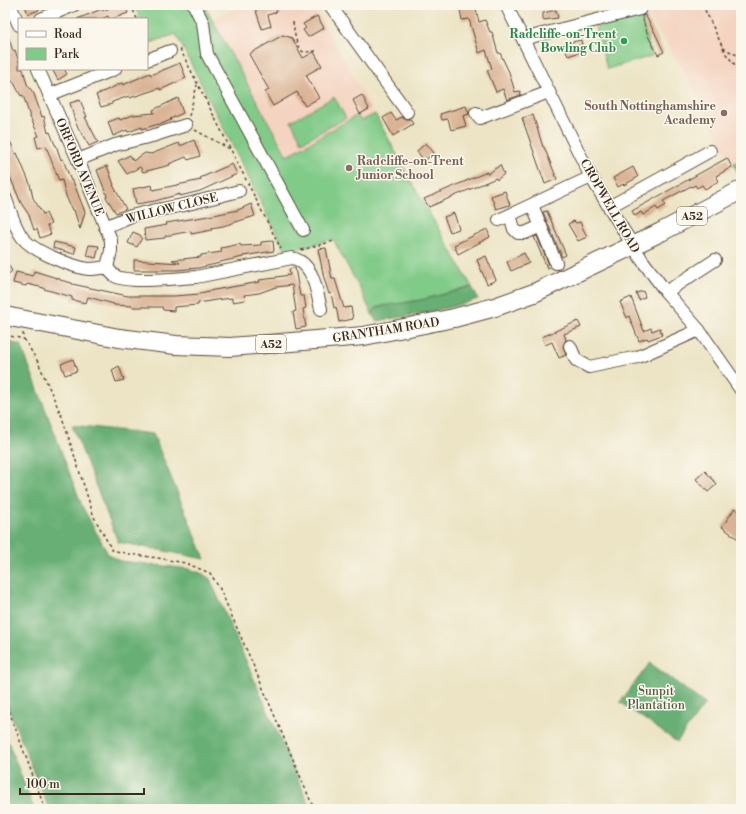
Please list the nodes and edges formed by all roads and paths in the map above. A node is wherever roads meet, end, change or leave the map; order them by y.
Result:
1 (10, 5) edge
2 (74, 5) edge
3 (131, 5) edge
4 (194, 5) edge
5 (330, 5) edge
6 (506, 5) edge
7 (702, 5) edge
8 (640, 9) dead end
9 (43, 18) edge
10 (137, 18) edge
11 (292, 22) dead end
12 (18, 23) edge
13 (523, 39) junction
14 (148, 46) edge
15 (156, 46) dead end
16 (723, 48) junction
17 (174, 49) joint
18 (318, 51) dead end
19 (741, 57) edge
20 (148, 60) edge
21 (38, 70) edge
22 (112, 70) edge
23 (741, 72) edge
24 (198, 85) junction
25 (549, 92) junction
26 (49, 95) junction
27 (406, 112) dead end
28 (476, 113) dead end
29 (186, 125) junction
30 (231, 150) junction
31 (710, 151) dead end
32 (78, 160) junction
33 (591, 177) junction
34 (741, 190) edge
35 (239, 191) dead end
36 (5, 197) edge
37 (532, 205) junction
38 (609, 207) junction
39 (541, 226) junction
40 (105, 227) junction
41 (303, 230) dead end
42 (334, 241) dead end
43 (633, 246) junction
44 (284, 257) junction
45 (715, 260) dead end
46 (556, 263) dead end
47 (107, 267) junction
48 (666, 292) junction
49 (321, 309) dead end
50 (5, 316) edge
51 (699, 330) junction
52 (5, 335) edge
53 (570, 346) dead end
54 (741, 390) edge
55 (5, 700) edge
56 (45, 809) edge
57 (314, 809) edge

1 - 12 street
2 - 9 street
3 - 10 path
4 - 41 street
5 - 27 street
6 - 13 street, CROPWELL ROAD
7 - 16 path
8 - 13 street
11 - 18 path
13 - 25 street, CROPWELL ROAD
14 - 15 path
16 - 19 path
16 - 23 path
17 - 20 street
17 - 24 path
21 - 26 street, ORFORD AVENUE
22 - 26 street
24 - 29 path
24 - 30 path
25 - 28 street
25 - 33 street, CROPWELL ROAD
26 - 32 street, ORFORD AVENUE
29 - 30 path
29 - 32 street
30 - 44 path
31 - 38 street
32 - 40 street, ORFORD AVENUE
33 - 37 street
33 - 38 street, CROPWELL ROAD
34 - 43 highway, GRANTHAM ROAD / A52
35 - 40 street, WILLOW CLOSE
36 - 47 street
37 - 39 street
37 - 39 street
38 - 43 street, CROPWELL ROAD
39 - 46 street
40 - 47 street, ORFORD AVENUE
42 - 44 path
43 - 48 street, CROPWELL ROAD
43 - 50 highway, GRANTHAM ROAD / A52
44 - 47 street
44 - 49 street
45 - 48 street
48 - 51 street, CROPWELL ROAD
51 - 53 street
51 - 54 street, CROPWELL ROAD
52 - 57 path
55 - 56 path

